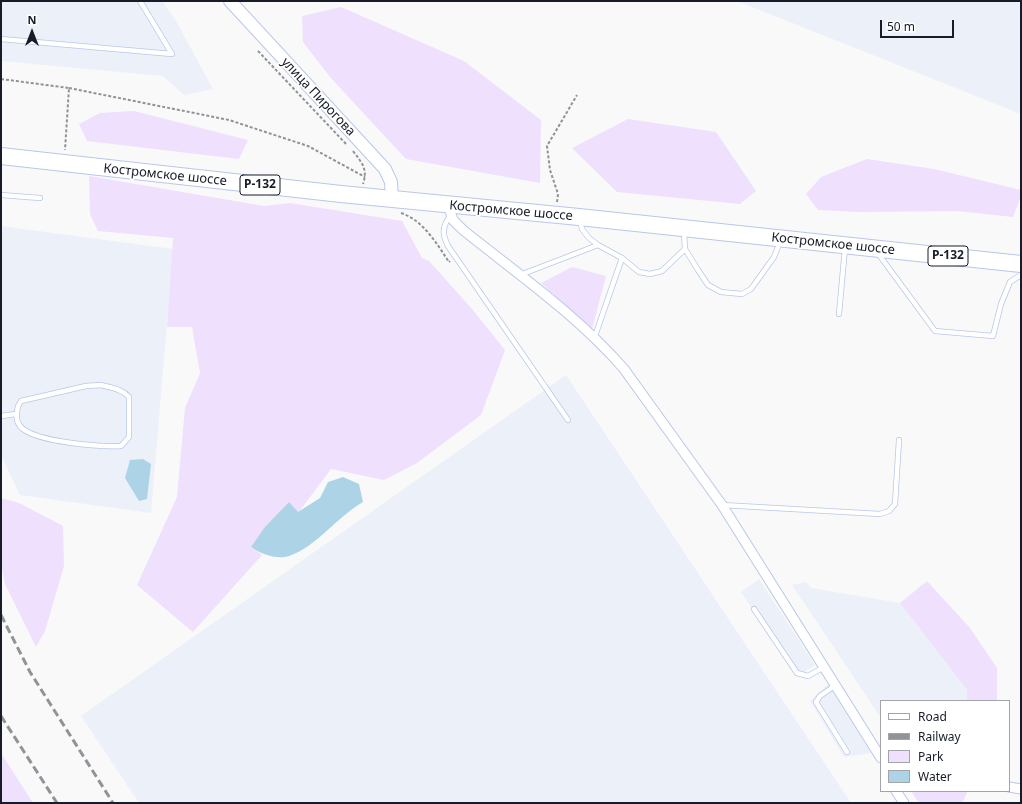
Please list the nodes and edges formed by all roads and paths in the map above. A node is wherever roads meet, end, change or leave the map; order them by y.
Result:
1 (140, 1) edge
2 (230, 1) edge
3 (1, 39) edge
4 (258, 51) dead end
5 (1, 79) edge
6 (69, 88) junction
7 (577, 95) dead end
8 (64, 154) dead end
9 (1, 156) edge
10 (365, 177) junction
11 (359, 187) dead end
12 (1, 195) edge
13 (40, 198) dead end
14 (395, 206) junction
15 (449, 209) junction
16 (556, 215) junction
17 (579, 217) junction
18 (684, 228) junction
19 (781, 239) junction
20 (598, 245) junction
21 (845, 246) junction
22 (685, 249) junction
23 (875, 249) junction
24 (455, 258) junction
25 (622, 258) junction
26 (1021, 264) edge
27 (520, 275) junction
28 (1021, 275) edge
29 (839, 314) dead end
30 (594, 339) junction
31 (16, 414) junction
32 (1, 416) edge
33 (568, 420) dead end
34 (899, 440) dead end
35 (722, 505) junction
36 (754, 609) dead end
37 (824, 667) junction
38 (836, 685) junction
39 (847, 752) dead end
40 (880, 756) edge
41 (1010, 787) edge
42 (1021, 789) edge
43 (897, 792) edge
44 (904, 803) edge

1 - 3 lane
2 - 14 street, улица Пирогова
4 - 10 path
5 - 6 path
6 - 8 path
6 - 10 path
7 - 16 path
9 - 14 highway, Костромское шоссе / Р-132
10 - 11 path
12 - 13 lane
14 - 15 highway, Костромское шоссе / Р-132
14 - 24 path
15 - 16 highway, Костромское шоссе / Р-132
15 - 24 lane
15 - 27 street
16 - 17 highway, Костромское шоссе / Р-132
17 - 18 highway, Костромское шоссе / Р-132
17 - 20 lane
18 - 19 highway, Костромское шоссе / Р-132
18 - 22 lane
19 - 21 highway, Костромское шоссе / Р-132
19 - 22 lane
20 - 25 lane
20 - 27 lane
21 - 23 highway, Костромское шоссе / Р-132
21 - 29 lane
22 - 25 lane
23 - 26 highway, Костромское шоссе / Р-132
23 - 28 lane
24 - 33 lane
25 - 30 lane
27 - 30 street
30 - 35 street
31 - 31 lane
31 - 32 lane
34 - 35 lane
35 - 37 street
36 - 37 lane
37 - 38 street
38 - 39 lane
38 - 40 street
41 - 42 street
43 - 44 street

